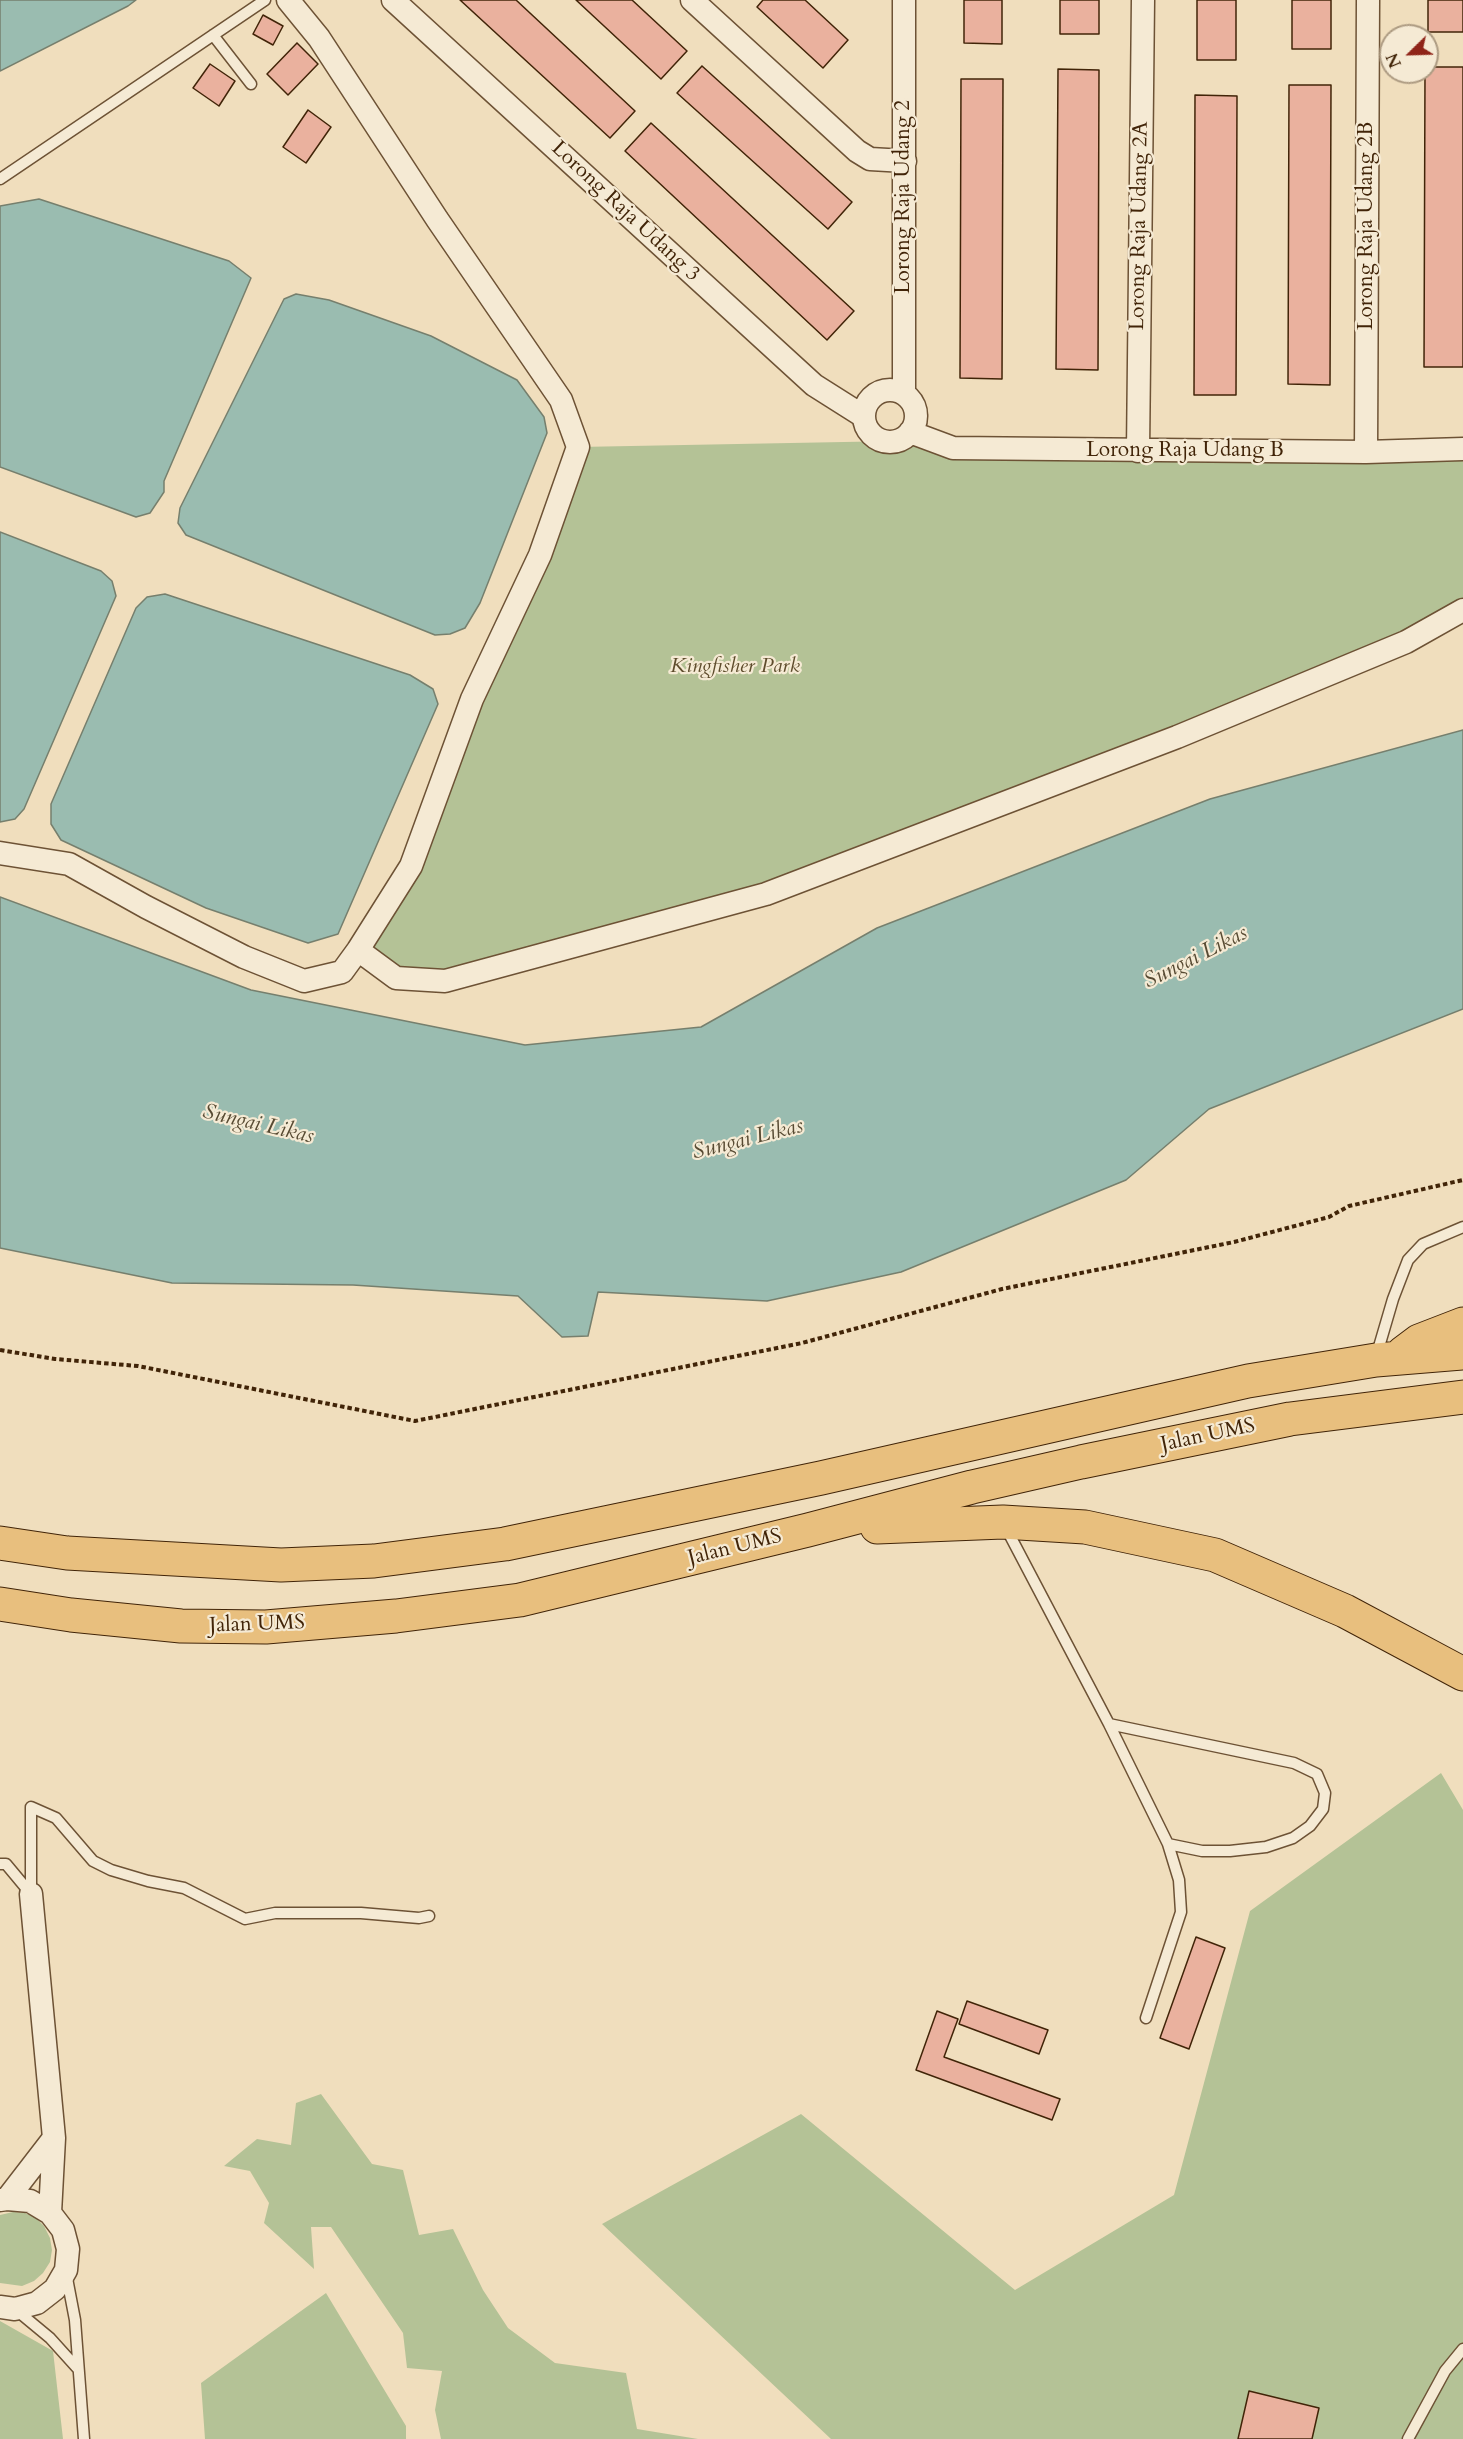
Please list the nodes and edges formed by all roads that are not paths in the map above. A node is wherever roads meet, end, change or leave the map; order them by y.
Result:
1 (265, 0) edge
2 (288, 0) edge
3 (393, 0) edge
4 (692, 0) edge
5 (904, 0) edge
6 (1143, 0) edge
7 (1368, 0) edge
8 (213, 35) junction
9 (251, 84) dead end
10 (905, 161) junction
11 (0, 178) edge
12 (904, 393) junction
13 (863, 416) junction
14 (910, 432) junction
15 (1463, 449) edge
16 (1138, 451) junction
17 (1366, 452) junction
18 (1463, 610) edge
19 (0, 853) edge
20 (358, 950) junction
21 (1463, 1227) edge
22 (1463, 1324) edge
23 (1463, 1353) edge
24 (1386, 1359) junction
25 (1463, 1397) edge
26 (1003, 1522) junction
27 (808, 1530) junction
28 (0, 1543) edge
29 (0, 1604) edge
30 (1463, 1674) edge
31 (1109, 1724) junction
32 (1168, 1844) junction
33 (0, 1864) edge
34 (31, 1894) junction
35 (429, 1916) dead end
36 (1146, 2018) dead end
37 (54, 2138) junction
38 (3, 2200) edge
39 (50, 2213) junction
40 (66, 2270) junction
41 (7, 2308) edge
42 (1463, 2349) edge
43 (78, 2369) junction
44 (84, 2439) edge
45 (1408, 2439) edge

1 - 8 lane
2 - 20 street
3 - 13 street, Lorong Raja Udang 3
4 - 10 street
5 - 10 street, Lorong Raja Udang 2
6 - 16 street, Lorong Raja Udang 2A
7 - 17 street, Lorong Raja Udang 2B
8 - 9 lane
8 - 11 lane
10 - 12 street, Lorong Raja Udang 2
12 - 13 street
12 - 14 street
13 - 14 street
14 - 16 street, Lorong Raja Udang B
15 - 17 street, Lorong Raja Udang B
16 - 17 street, Lorong Raja Udang B
18 - 20 street
19 - 20 street
21 - 24 lane
22 - 24 highway
23 - 24 highway, Jalan UMS
24 - 28 highway, Jalan UMS
25 - 27 highway, Jalan UMS
26 - 27 highway
26 - 30 highway
26 - 31 lane
27 - 29 highway, Jalan UMS
31 - 32 lane
31 - 32 lane
32 - 36 lane
33 - 34 lane
34 - 35 lane
34 - 37 street
37 - 38 street
37 - 39 street
38 - 39 street
39 - 40 street
40 - 41 street
40 - 43 lane
41 - 43 lane
42 - 45 lane
43 - 44 lane

